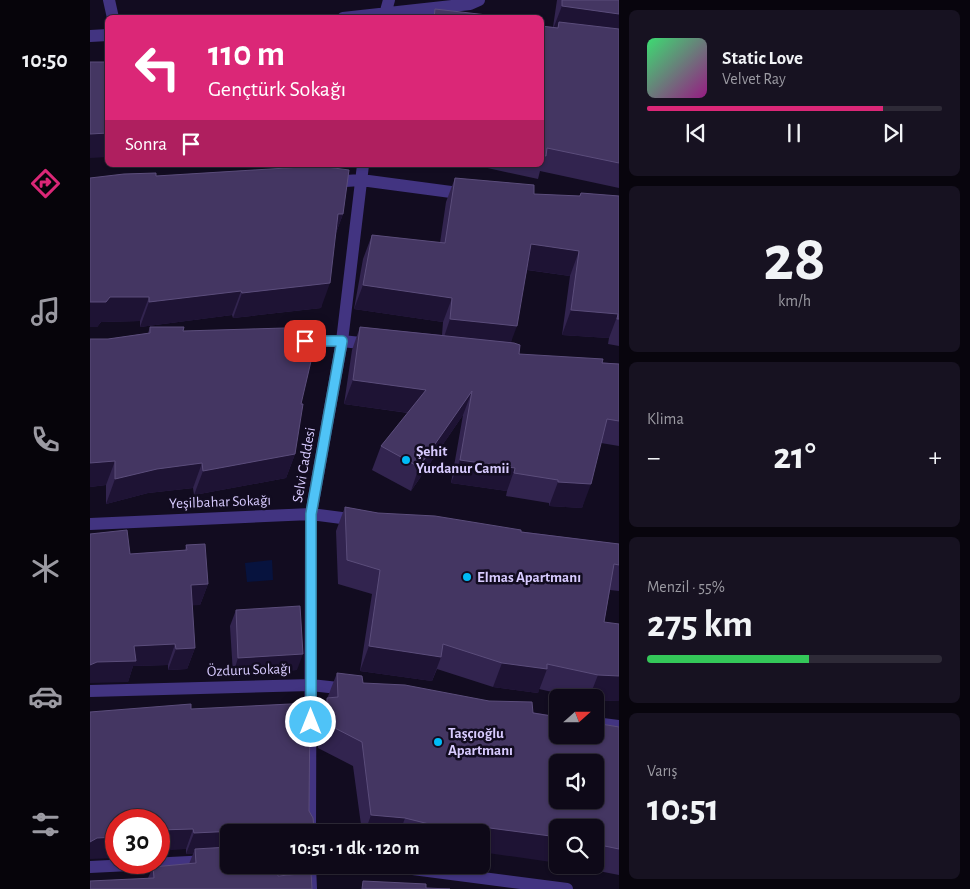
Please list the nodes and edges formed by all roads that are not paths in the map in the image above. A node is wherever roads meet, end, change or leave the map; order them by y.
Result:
1 (110, 0) edge
2 (389, 0) edge
3 (480, 0) edge
4 (112, 15) edge
5 (384, 15) edge
6 (391, 15) edge
7 (105, 35) edge
8 (90, 36) edge
9 (363, 167) edge
10 (361, 180) junction
11 (313, 182) edge
12 (477, 196) edge
13 (342, 341) junction
14 (287, 342) edge
15 (382, 345) edge
16 (311, 514) junction
17 (369, 521) edge
18 (90, 524) edge
19 (311, 685) junction
20 (90, 691) edge
21 (360, 691) edge
22 (604, 724) edge
23 (619, 726) edge
24 (310, 824) edge
25 (220, 860) edge
26 (90, 867) edge
27 (310, 874) edge
28 (451, 874) edge
29 (311, 889) edge
30 (567, 889) edge

1 - 4 street
2 - 5 street
3 - 6 street
7 - 8 street
9 - 10 street, Selvi Caddesi
10 - 11 street
10 - 12 street
10 - 13 street, Selvi Caddesi
13 - 14 street
13 - 15 street
13 - 16 street, Selvi Caddesi
16 - 17 street, Yeşilbahar Sokağı
16 - 18 street, Yeşilbahar Sokağı
16 - 19 street, Selvi Caddesi
19 - 20 street, Özduru Sokağı
19 - 21 street, Özduru Sokağı
19 - 24 street, Selvi Caddesi
22 - 23 street
25 - 26 street
27 - 29 street
28 - 30 street

